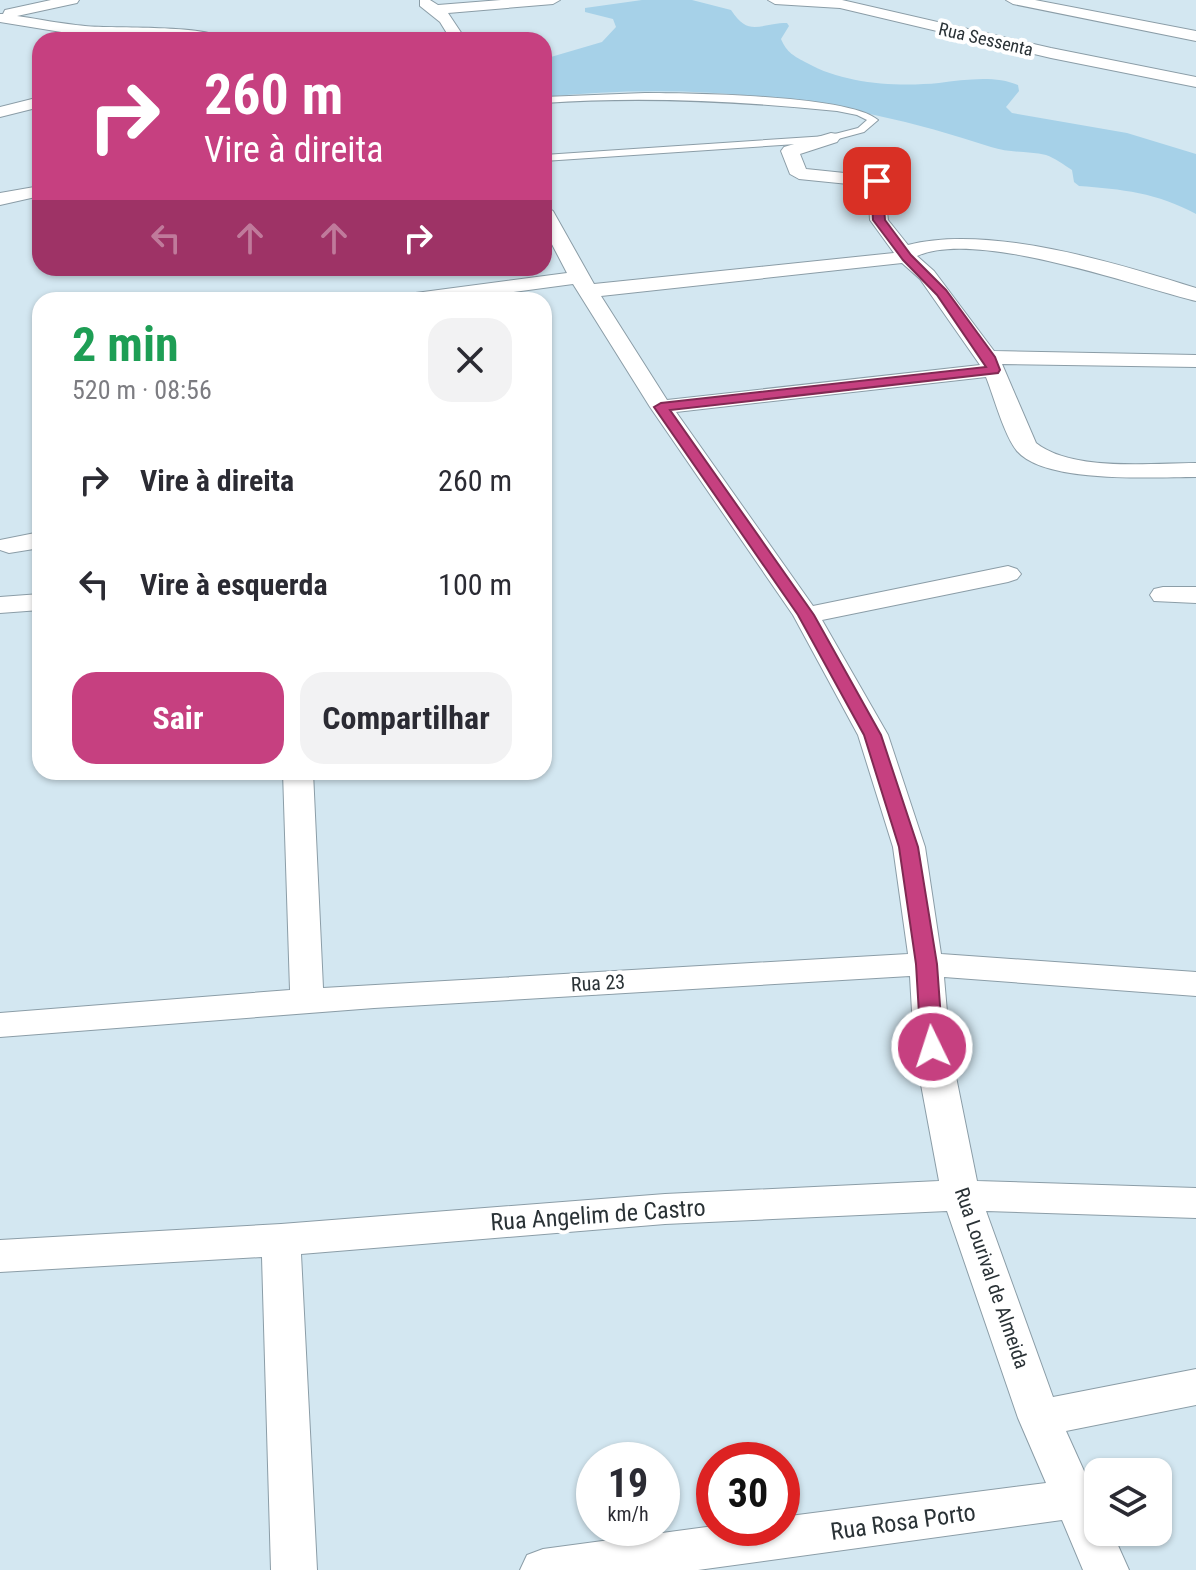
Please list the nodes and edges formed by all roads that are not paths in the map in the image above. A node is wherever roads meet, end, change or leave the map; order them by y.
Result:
1 (72, 0) edge
2 (421, 0) edge
3 (553, 0) edge
4 (775, 0) edge
5 (1013, 0) edge
6 (847, 2) edge
7 (434, 10) junction
8 (0, 16) edge
9 (111, 32) edge
10 (455, 32) edge
11 (1196, 36) edge
12 (1187, 64) dead end
13 (1168, 77) junction
14 (1196, 82) edge
15 (552, 100) edge
16 (32, 104) edge
17 (0, 112) edge
18 (831, 138) junction
19 (552, 157) edge
20 (32, 193) edge
21 (0, 199) edge
22 (552, 226) edge
23 (907, 257) junction
24 (584, 284) junction
25 (496, 292) edge
26 (1196, 295) edge
27 (1196, 361) edge
28 (991, 364) junction
29 (661, 407) junction
30 (1196, 470) edge
31 (32, 541) edge
32 (9, 545) dead end
33 (1008, 574) dead end
34 (1163, 595) dead end
35 (1196, 595) edge
36 (32, 603) edge
37 (0, 605) edge
38 (806, 615) junction
39 (298, 780) edge
40 (926, 964) junction
41 (1196, 984) edge
42 (307, 1002) junction
43 (0, 1025) edge
44 (961, 1195) junction
45 (1196, 1203) edge
46 (281, 1240) junction
47 (0, 1256) edge
48 (1196, 1387) edge
49 (1039, 1418) junction
50 (1073, 1499) junction
51 (294, 1570) edge
52 (543, 1570) edge
53 (1106, 1570) edge

1 - 8 street
2 - 7 street
3 - 7 street
4 - 6 street, Rua Sessenta
5 - 11 street
6 - 13 street, Rua Sessenta
7 - 10 street
8 - 9 street
12 - 13 street
13 - 14 street, Rua Sessenta
15 - 18 lane
16 - 17 street
18 - 19 lane
18 - 23 street
20 - 21 street
22 - 24 street, Rua Lourival de Almeida
23 - 24 street
23 - 26 street
23 - 28 street
24 - 25 street
24 - 29 street, Rua Lourival de Almeida
27 - 28 street
28 - 29 street
28 - 30 street
29 - 38 street, Rua Lourival de Almeida
31 - 32 street
33 - 38 street
34 - 35 street
36 - 37 street
38 - 40 street, Rua Lourival de Almeida
39 - 42 street
40 - 41 street, Rua 23
40 - 42 street, Rua 23
40 - 44 street, Rua Lourival de Almeida
42 - 43 street, Rua 23
44 - 45 street, Rua Angelim de Castro
44 - 46 street, Rua Angelim de Castro
44 - 49 street, Rua Lourival de Almeida
46 - 47 street, Rua Angelim de Castro
46 - 51 street
48 - 49 street
49 - 50 street, Rua Lourival de Almeida
50 - 52 street, Rua Rosa Porto
50 - 53 street, Rua Lourival de Almeida

